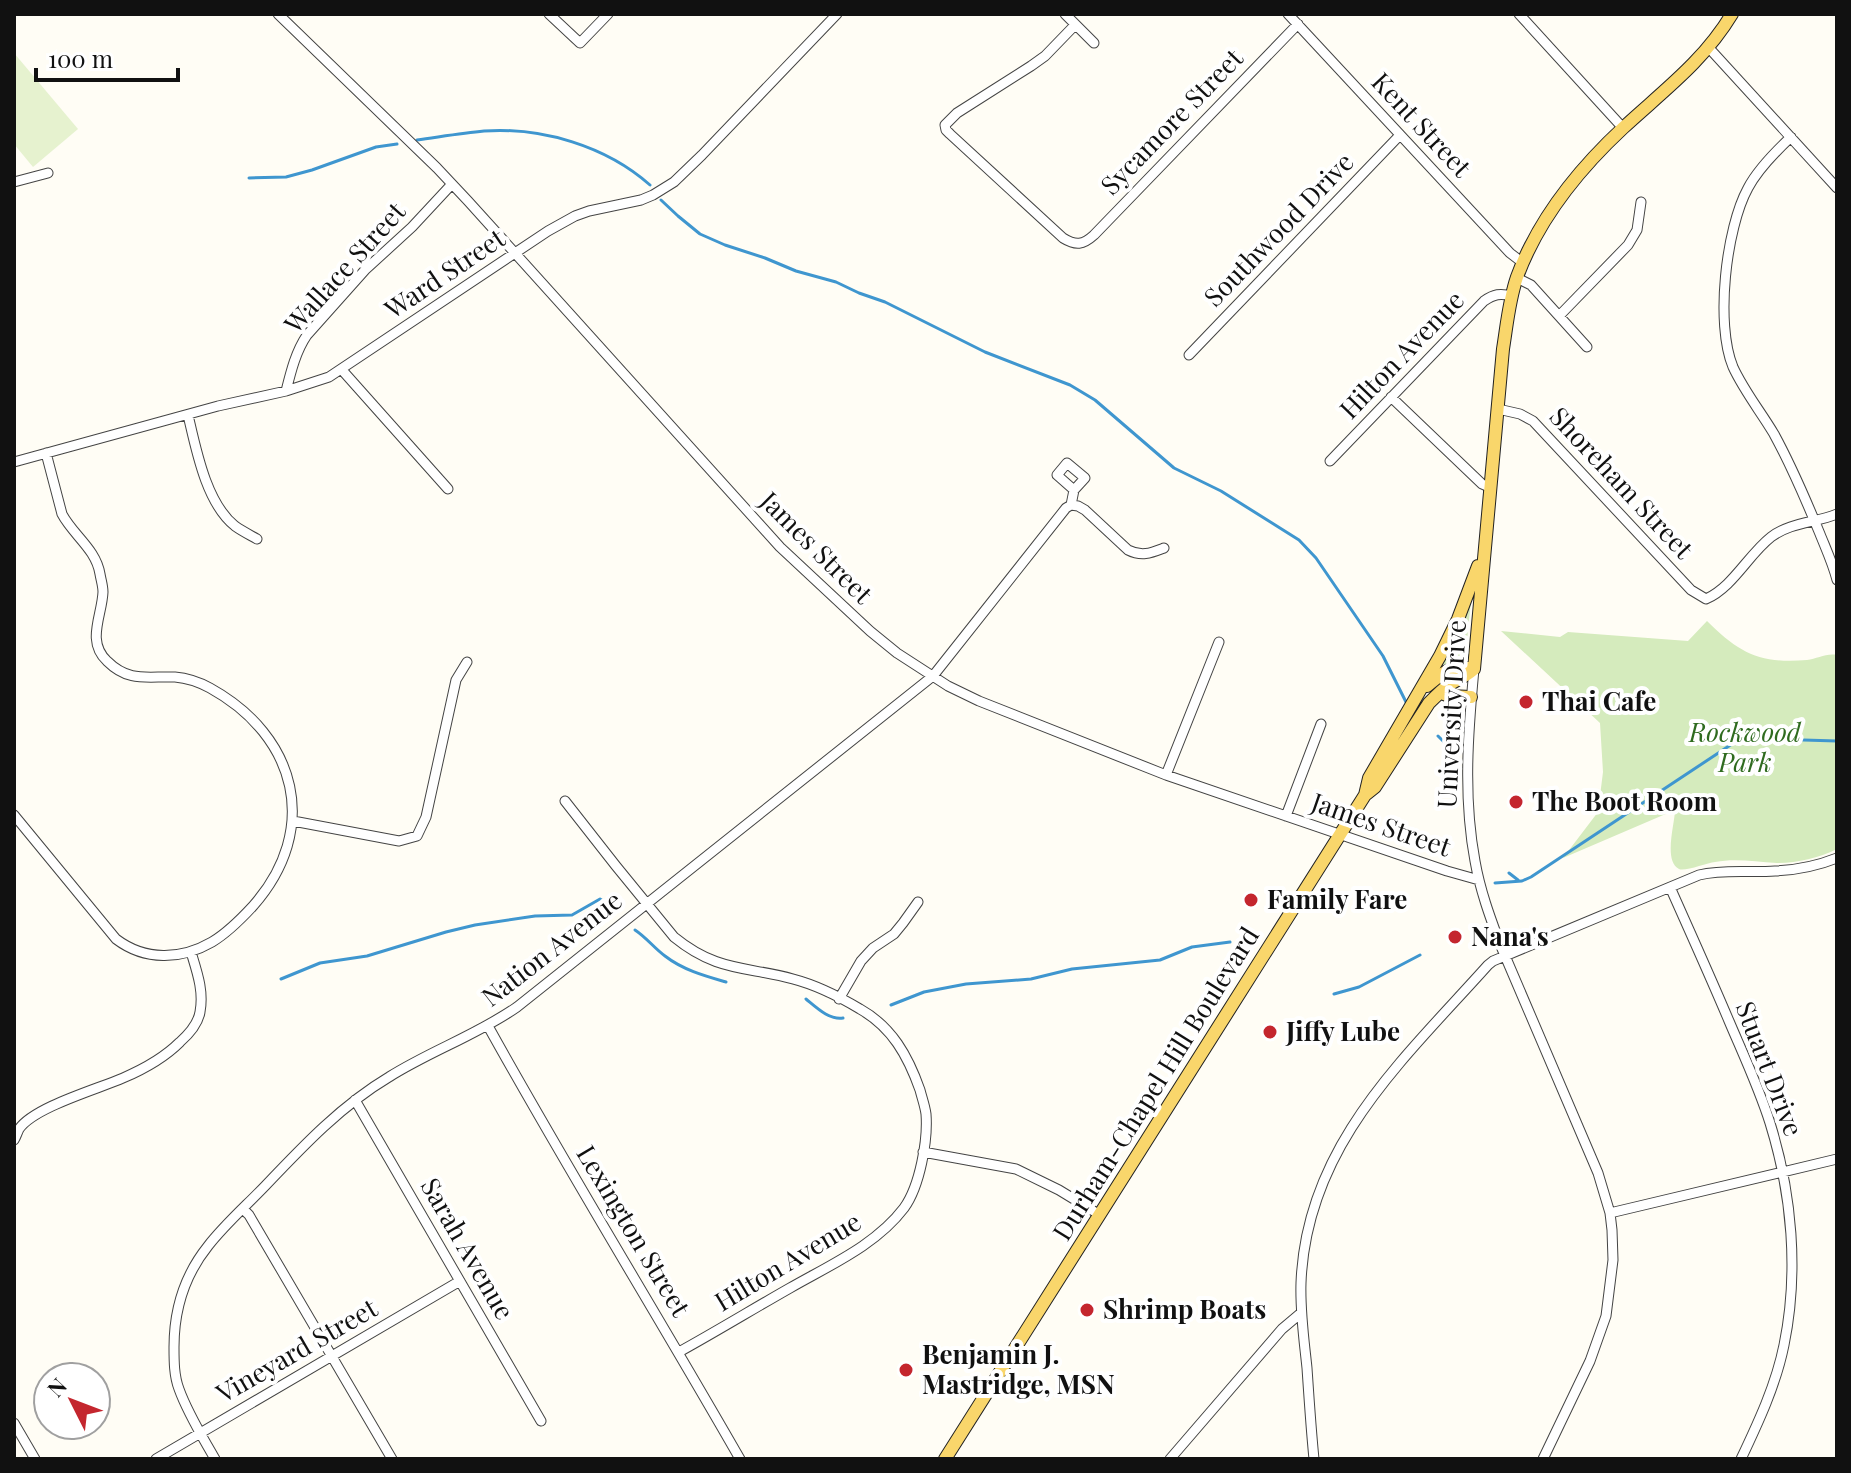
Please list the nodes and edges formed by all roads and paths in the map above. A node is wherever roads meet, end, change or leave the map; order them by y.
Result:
1 (278, 14) edge
2 (549, 14) edge
3 (608, 14) edge
4 (819, 14) edge
5 (837, 14) edge
6 (1065, 14) edge
7 (1288, 14) edge
8 (1732, 14) edge
9 (1525, 16) edge
10 (827, 24) junction
11 (1298, 24) junction
12 (1075, 25) junction
13 (1094, 43) dead end
14 (1709, 48) junction
15 (1623, 128) junction
16 (1400, 135) junction
17 (1791, 137) junction
18 (48, 173) dead end
19 (14, 182) edge
20 (452, 184) junction
21 (1837, 188) edge
22 (1641, 202) dead end
23 (515, 253) junction
24 (1523, 263) junction
25 (1517, 278) junction
26 (1512, 296) junction
27 (1559, 316) junction
28 (1587, 347) dead end
29 (1189, 355) dead end
30 (342, 370) junction
31 (286, 391) junction
32 (1391, 397) junction
33 (1498, 409) junction
34 (188, 415) junction
35 (46, 453) junction
36 (1330, 461) dead end
37 (14, 462) edge
38 (1491, 488) junction
39 (448, 489) dead end
40 (1074, 490) dead end
41 (1071, 505) junction
42 (1837, 514) edge
43 (1814, 520) junction
44 (257, 539) dead end
45 (1485, 544) junction
46 (1164, 548) dead end
47 (1837, 580) edge
48 (1219, 642) dead end
49 (467, 662) dead end
50 (1474, 669) junction
51 (933, 676) junction
52 (1421, 690) junction
53 (1441, 693) junction
54 (1471, 697) junction
55 (1321, 724) dead end
56 (1166, 775) junction
57 (1365, 795) junction
58 (565, 801) dead end
59 (14, 815) edge
60 (1286, 816) junction
61 (293, 821) junction
62 (1339, 834) junction
63 (1837, 858) edge
64 (1479, 880) junction
65 (1670, 887) junction
66 (918, 902) dead end
67 (646, 904) junction
68 (191, 952) junction
69 (1506, 957) junction
70 (839, 999) junction
71 (488, 1026) junction
72 (355, 1100) junction
73 (14, 1140) edge
74 (923, 1152) junction
75 (1837, 1159) edge
76 (1782, 1172) junction
77 (243, 1209) junction
78 (1610, 1213) junction
79 (1100, 1215) junction
80 (460, 1281) junction
81 (1301, 1313) junction
82 (679, 1352) junction
83 (331, 1357) junction
84 (541, 1421) dead end
85 (14, 1423) edge
86 (200, 1433) junction
87 (35, 1459) edge
88 (156, 1459) edge
89 (215, 1459) edge
90 (392, 1459) edge
91 (740, 1459) edge
92 (945, 1459) edge
93 (1170, 1459) edge
94 (1314, 1459) edge
95 (1543, 1459) edge
96 (1741, 1459) edge

1 - 20 street, James Street
2 - 3 street
4 - 10 street
5 - 10 street, Ward Street
6 - 12 street
7 - 11 street, Kent Street
8 - 14 main road, University Drive
9 - 15 street
10 - 23 street, Ward Street
11 - 12 street, Sycamore Street
11 - 16 street, Kent Street
12 - 13 street
14 - 15 main road, University Drive
14 - 17 street
15 - 24 main road, University Drive
16 - 24 street, Kent Street
16 - 29 street, Southwood Drive
17 - 21 street
17 - 43 street
18 - 19 street
20 - 23 street, James Street
20 - 31 street, Wallace Street
22 - 27 street
23 - 30 street, Ward Street
23 - 51 street, James Street
24 - 25 main road, University Drive
25 - 26 main road, University Drive
25 - 27 street
26 - 32 street, Hilton Avenue
26 - 33 main road, University Drive
27 - 28 street
30 - 31 street, Ward Street
30 - 39 street
31 - 34 street, Ward Street
32 - 36 street, Hilton Avenue
32 - 38 street
33 - 38 main road, University Drive
33 - 43 street, Shoreham Street
34 - 35 street, Ward Street
34 - 44 street
35 - 37 street, Ward Street
35 - 61 street
38 - 45 main road, University Drive
40 - 41 street
41 - 46 street
41 - 51 street, Nation Avenue
42 - 43 street
43 - 47 street
45 - 50 main road, University Drive
45 - 52 main road
48 - 56 street
49 - 61 street
50 - 52 main road
50 - 53 main road, Durham-Chapel Hill Boulevard
50 - 54 street, University Drive
51 - 56 street, James Street
51 - 67 street, Nation Avenue
52 - 57 main road
53 - 54 main road
53 - 57 main road, Durham-Chapel Hill Boulevard
54 - 64 street, University Drive
55 - 60 street
56 - 60 street, James Street
57 - 62 main road, Durham-Chapel Hill Boulevard
58 - 67 street, Hilton Avenue
59 - 68 street
60 - 62 street, James Street
61 - 68 street
62 - 64 street, James Street
62 - 79 main road, Durham-Chapel Hill Boulevard
63 - 65 street
64 - 69 street, University Drive
65 - 69 street
65 - 76 street, Stuart Drive
66 - 70 street
67 - 70 street, Hilton Avenue
67 - 71 street, Nation Avenue
68 - 73 street
69 - 78 street, University Drive
69 - 81 street
70 - 74 street, Hilton Avenue
71 - 72 street, Nation Avenue
71 - 82 street, Lexington Street
72 - 77 street, Nation Avenue
72 - 80 street, Sarah Avenue
74 - 79 street
74 - 82 street, Hilton Avenue
75 - 76 street
76 - 78 street
76 - 96 street, Stuart Drive
77 - 83 street
77 - 86 street, Nation Avenue
78 - 95 street, University Drive
79 - 92 main road, Durham-Chapel Hill Boulevard
80 - 83 street, Vineyard Street
80 - 84 street, Sarah Avenue
81 - 93 street
81 - 94 street
82 - 91 street, Lexington Street
83 - 86 street, Vineyard Street
83 - 90 street
85 - 87 street
86 - 88 street, Vineyard Street
86 - 89 street, Nation Avenue

